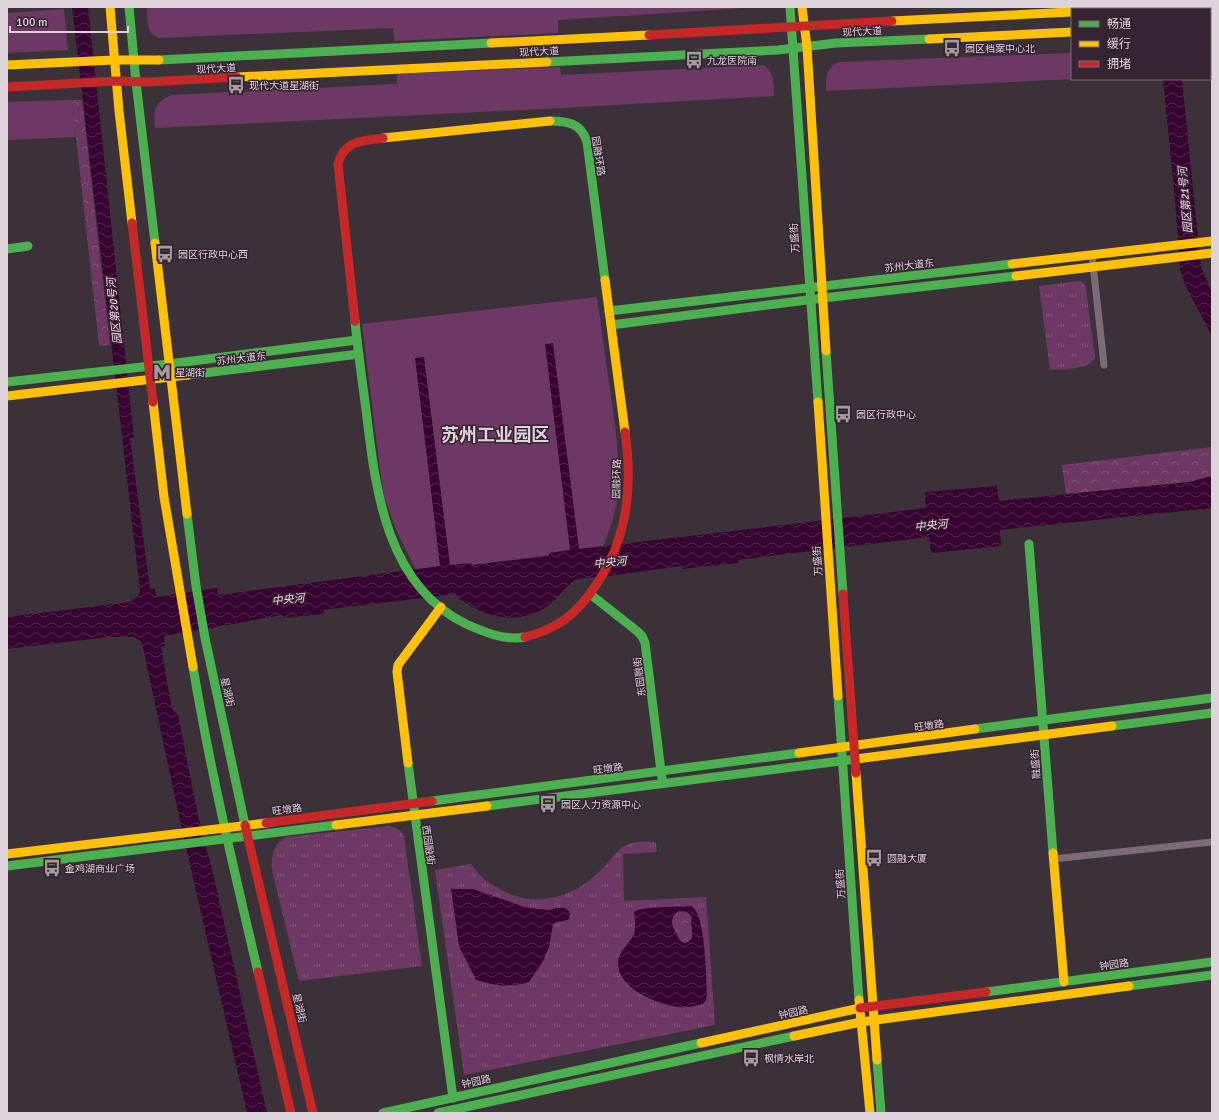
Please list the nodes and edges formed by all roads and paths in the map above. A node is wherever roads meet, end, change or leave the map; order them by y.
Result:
1 (110, 7) edge
2 (129, 7) edge
3 (790, 7) edge
4 (802, 7) edge
5 (1155, 7) edge
6 (1137, 8) edge
7 (1071, 12) edge
8 (805, 25) junction
9 (790, 26) junction
10 (1071, 32) edge
11 (807, 47) junction
12 (792, 49) junction
13 (114, 60) junction
14 (134, 61) junction
15 (7, 65) edge
16 (116, 81) junction
17 (136, 82) junction
18 (7, 87) edge
19 (1207, 242) edge
20 (28, 246) dead end
21 (7, 249) edge
22 (1208, 253) edge
23 (1092, 255) junction
24 (1093, 266) junction
25 (822, 287) junction
26 (809, 288) junction
27 (823, 298) junction
28 (810, 300) junction
29 (609, 311) junction
30 (611, 325) junction
31 (357, 340) junction
32 (359, 354) junction
33 (170, 364) junction
34 (1104, 365) dead end
35 (149, 366) junction
36 (171, 377) junction
37 (150, 380) junction
38 (7, 382) edge
39 (7, 396) edge
40 (1029, 544) dead end
41 (592, 590) junction
42 (441, 607) junction
43 (1212, 698) edge
44 (1212, 713) edge
45 (1043, 721) junction
46 (1044, 735) junction
47 (855, 746) junction
48 (841, 748) junction
49 (856, 760) junction
50 (842, 761) junction
51 (661, 772) junction
52 (662, 783) junction
53 (412, 804) junction
54 (414, 816) junction
55 (246, 826) junction
56 (225, 828) junction
57 (248, 837) junction
58 (228, 839) junction
59 (1212, 842) edge
60 (7, 854) edge
61 (1053, 859) junction
62 (7, 866) edge
63 (1212, 962) edge
64 (1212, 975) edge
65 (1064, 982) junction
66 (873, 1006) junction
67 (860, 1008) junction
68 (874, 1020) junction
69 (861, 1022) junction
70 (453, 1098) junction
71 (291, 1113) edge
72 (313, 1113) edge
73 (383, 1113) edge
74 (438, 1113) edge
75 (870, 1113) edge
76 (880, 1113) edge

1 - 13 main road
2 - 14 main road, 星湖街
3 - 9 main road, 万盛街
4 - 8 main road
5 - 6 main road
7 - 8 main road, 现代大道
8 - 9 main road, 现代大道
8 - 11 main road
9 - 12 main road, 万盛街
9 - 14 main road, 现代大道
10 - 11 main road, 现代大道
11 - 12 main road, 现代大道
11 - 25 main road
12 - 17 main road, 现代大道
12 - 26 main road, 万盛街
13 - 14 main road, 现代大道
13 - 15 main road, 现代大道
13 - 16 main road
14 - 17 main road, 星湖街
16 - 17 main road, 现代大道
16 - 18 main road, 现代大道
16 - 35 main road
17 - 33 main road, 星湖街
19 - 23 main road, 苏州大道东
20 - 21 main road
22 - 24 main road
23 - 24 street
23 - 25 main road, 苏州大道东
24 - 27 main road
24 - 34 street
25 - 26 main road, 苏州大道东
25 - 27 main road
26 - 28 main road, 万盛街
26 - 29 main road, 苏州大道东
27 - 28 main road
27 - 47 main road
28 - 30 main road
28 - 48 main road, 万盛街
29 - 30 main road, 园融环路
29 - 31 main road, 园融环路
30 - 41 main road, 园融环路
31 - 32 main road, 园融环路
31 - 33 main road, 苏州大道东
32 - 36 main road, 苏州大道东
32 - 42 main road, 园融环路
33 - 35 main road, 苏州大道东
33 - 36 main road, 星湖街
35 - 37 main road
35 - 38 main road, 苏州大道东
36 - 37 main road, 苏州大道东
36 - 55 main road, 星湖街
37 - 39 main road, 苏州大道东
37 - 56 main road
40 - 45 main road, 融盛街
41 - 42 main road, 园融环路
41 - 51 main road, 东园融街
42 - 53 main road, 西园融街
43 - 45 main road, 旺墩路
44 - 46 main road
45 - 46 main road, 融盛街
45 - 47 main road, 旺墩路
46 - 49 main road
46 - 61 main road, 融盛街
47 - 48 main road, 旺墩路
47 - 49 main road
48 - 50 main road, 万盛街
48 - 51 main road, 旺墩路
49 - 50 main road
49 - 66 main road
50 - 52 main road
50 - 67 main road, 万盛街
51 - 52 main road, 东园融街
51 - 53 main road, 旺墩路
52 - 54 main road
53 - 54 main road, 西园融街
53 - 55 main road, 旺墩路
54 - 57 main road
54 - 70 main road, 西园融街
55 - 56 main road, 旺墩路
55 - 57 main road, 星湖街
56 - 58 main road
56 - 60 main road, 旺墩路
57 - 58 main road
57 - 72 main road, 星湖街
58 - 62 main road
58 - 71 main road
59 - 61 street
61 - 65 main road, 融盛街
63 - 65 main road, 钟园路
64 - 68 main road
65 - 66 main road, 钟园路
66 - 67 main road, 钟园路
66 - 68 main road
67 - 69 main road, 万盛街
67 - 70 main road, 钟园路
68 - 69 main road
68 - 76 main road
69 - 74 main road
69 - 75 main road, 万盛街
70 - 73 main road, 钟园路

